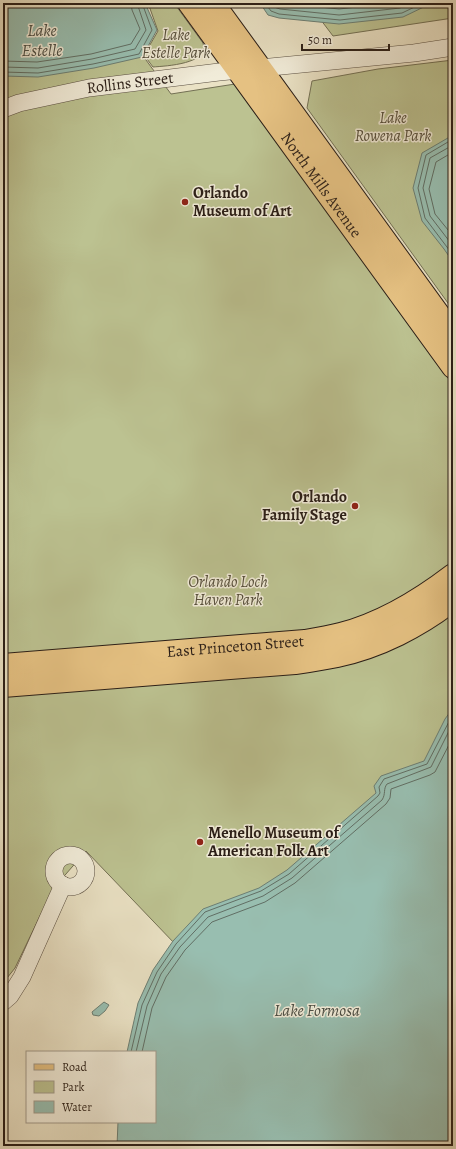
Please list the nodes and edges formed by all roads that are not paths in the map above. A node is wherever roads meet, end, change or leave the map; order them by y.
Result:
1 (189, 3) edge
2 (213, 3) edge
3 (453, 47) edge
4 (260, 68) junction
5 (237, 70) junction
6 (3, 109) edge
7 (453, 334) edge
8 (453, 367) edge
9 (453, 575) edge
10 (453, 600) edge
11 (87, 658) junction
12 (3, 665) edge
13 (66, 671) junction
14 (89, 680) junction
15 (3, 686) edge
16 (63, 886) dead end
17 (3, 1002) edge

1 - 5 main road, North Mills Avenue
2 - 4 main road, North Mills Avenue
3 - 4 street, Rollins Street
4 - 5 street, Rollins Street
4 - 7 main road, North Mills Avenue
5 - 6 street, Rollins Street
5 - 8 main road, North Mills Avenue
9 - 11 main road, East Princeton Street
10 - 14 main road, East Princeton Street
11 - 13 main road, East Princeton Street
11 - 14 street
12 - 13 main road, East Princeton Street
13 - 14 main road, East Princeton Street
13 - 15 main road, East Princeton Street
16 - 17 street

